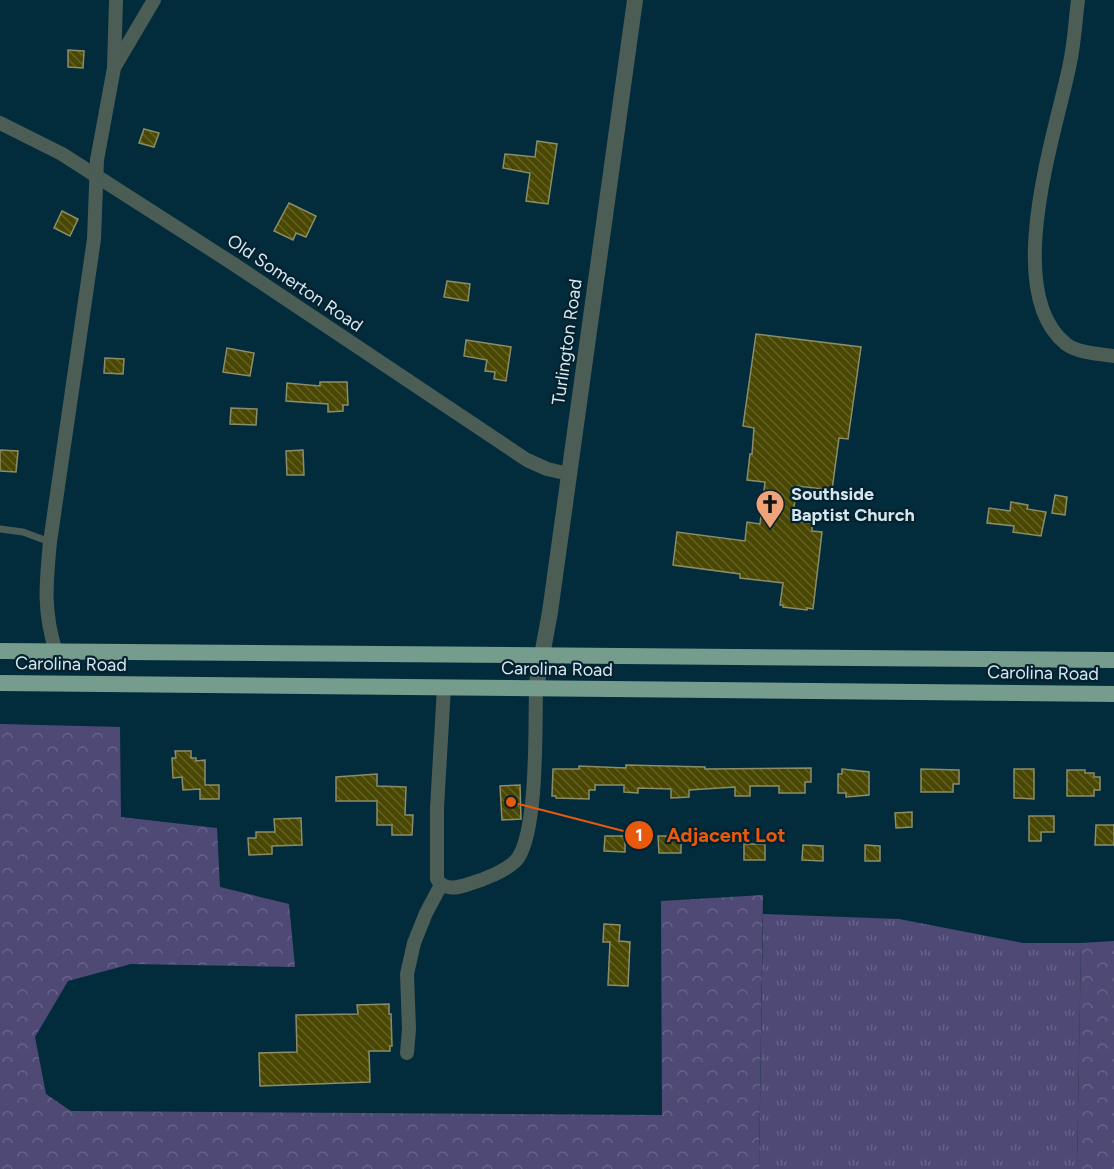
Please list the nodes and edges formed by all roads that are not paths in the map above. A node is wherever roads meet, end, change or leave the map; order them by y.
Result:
1 (116, 0) edge
2 (154, 0) edge
3 (634, 0) edge
4 (1078, 0) edge
5 (114, 68) junction
6 (0, 123) edge
7 (98, 177) junction
8 (1114, 356) edge
9 (569, 474) junction
10 (0, 528) edge
11 (50, 542) junction
12 (0, 651) edge
13 (56, 652) junction
14 (542, 655) junction
15 (1114, 660) edge
16 (0, 683) edge
17 (444, 687) junction
18 (536, 688) junction
19 (1114, 694) edge
20 (441, 885) junction
21 (407, 1053) dead end

1 - 5 street
2 - 5 street
3 - 9 street, Turlington Road
4 - 8 street
5 - 7 street
6 - 7 street, Old Somerton Road
7 - 9 street, Old Somerton Road
7 - 11 street
9 - 14 street, Turlington Road
10 - 11 lane
11 - 13 street
12 - 13 highway, Carolina Road
13 - 14 highway, Carolina Road
14 - 15 highway, Carolina Road
14 - 18 street, Turlington Road
16 - 17 highway, Carolina Road
17 - 18 highway, Carolina Road
17 - 20 street
18 - 19 highway, Carolina Road
18 - 20 street
20 - 21 street

